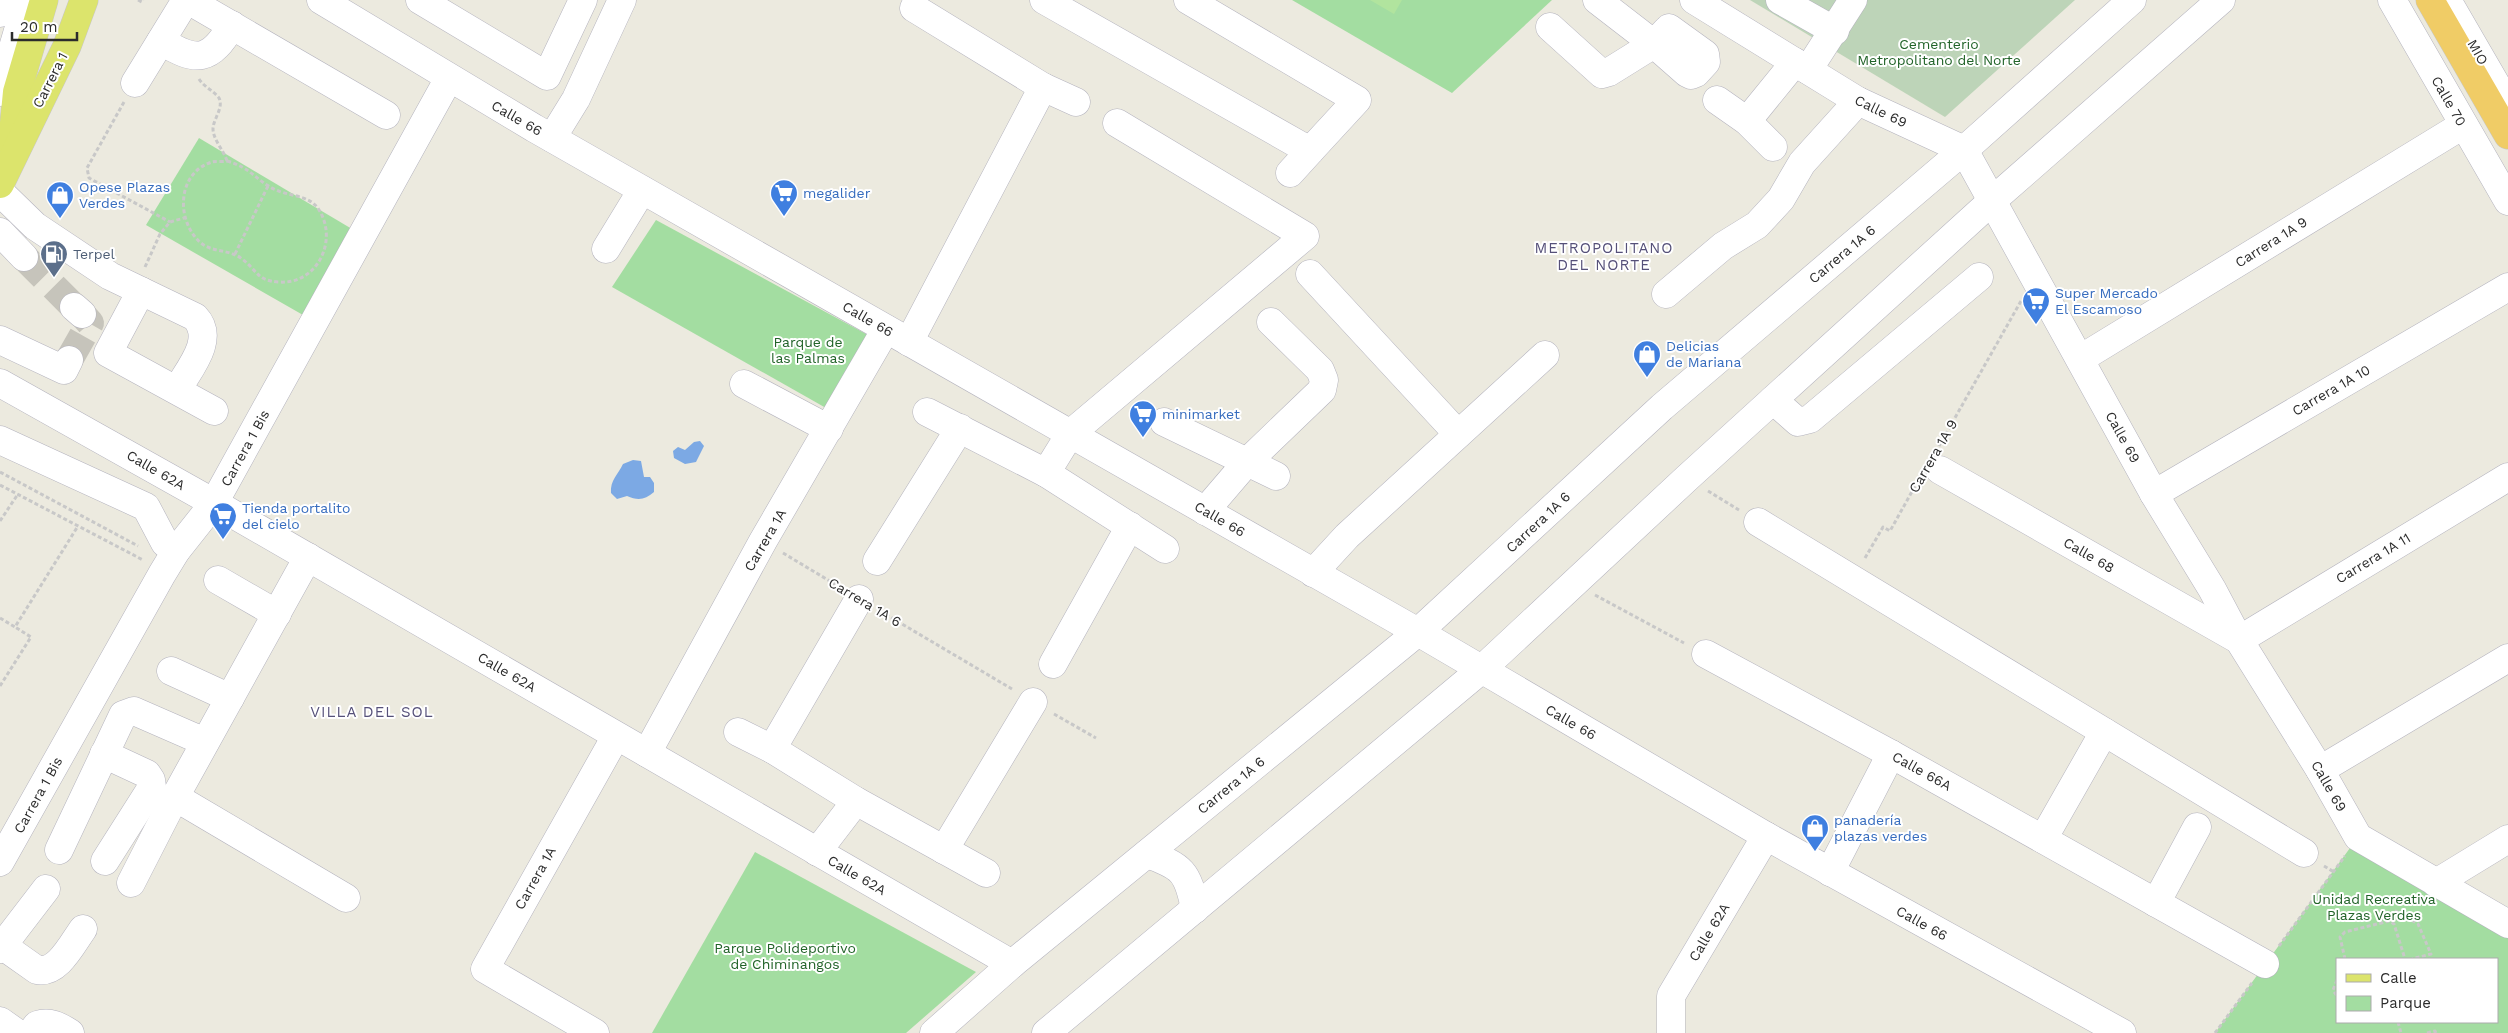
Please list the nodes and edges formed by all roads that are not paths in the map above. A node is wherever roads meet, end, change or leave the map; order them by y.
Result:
1 (4, 0) edge
2 (27, 0) edge
3 (44, 0) edge
4 (66, 0) edge
5 (84, 0) edge
6 (187, 0) edge
7 (321, 0) edge
8 (420, 0) edge
9 (583, 0) edge
10 (622, 0) edge
11 (1044, 0) edge
12 (1188, 0) edge
13 (1597, 0) edge
14 (1693, 0) edge
15 (1780, 0) edge
16 (1853, 0) edge
17 (2132, 0) edge
18 (2221, 0) edge
19 (2392, 0) edge
20 (2430, 0) edge
21 (2448, 0) edge
22 (914, 8) dead end
23 (0, 13) edge
24 (232, 25) junction
25 (1550, 27) dead end
26 (1835, 31) junction
27 (1661, 36) junction
28 (160, 41) junction
29 (1802, 66) junction
30 (449, 78) junction
31 (135, 83) road end
32 (1044, 87) junction
33 (0, 92) edge
34 (1717, 100) dead end
35 (1076, 102) dead end
36 (1853, 105) junction
37 (2508, 105) edge
38 (386, 115) dead end
39 (32, 117) junction
40 (1747, 121) junction
41 (1117, 123) dead end
42 (2463, 125) junction
43 (2508, 135) edge
44 (552, 138) junction
45 (1773, 147) dead end
46 (1964, 150) junction
47 (1310, 151) junction
48 (11, 158) junction
49 (1290, 173) dead end
50 (0, 184) edge
51 (642, 190) junction
52 (0, 192) edge
53 (1994, 200) junction
54 (2508, 201) edge
55 (0, 232) edge
56 (606, 250) dead end
57 (24, 257) tunnel mouth
58 (1310, 274) dead end
59 (1979, 276) dead end
60 (2508, 287) edge
61 (141, 291) junction
62 (1666, 294) dead end
63 (1271, 322) dead end
64 (898, 335) junction
65 (0, 340) edge
66 (1545, 356) dead end
67 (2080, 359) junction
68 (0, 383) edge
69 (744, 384) dead end
70 (177, 390) junction
71 (28, 397) junction
72 (1773, 400) junction
73 (214, 412) dead end
74 (927, 412) dead end
75 (1164, 422) dead end
76 (829, 428) junction
77 (960, 428) junction
78 (1070, 434) junction
79 (1458, 434) junction
80 (0, 440) edge
81 (1247, 462) junction
82 (1934, 463) road end
83 (1046, 472) junction
84 (1276, 476) dead end
85 (2508, 476) edge
86 (2154, 494) junction
87 (214, 503) junction
88 (1205, 511) junction
89 (1758, 522) road end
90 (1130, 526) junction
91 (1165, 550) dead end
92 (173, 557) junction
93 (308, 557) junction
94 (877, 561) dead end
95 (1313, 573) junction
96 (218, 580) dead end
97 (2212, 589) junction
98 (859, 599) road end
99 (2189, 612) junction
100 (276, 614) junction
101 (1418, 632) junction
102 (2239, 640) junction
103 (1706, 654) road end
104 (2508, 658) edge
105 (1053, 664) dead end
106 (1482, 669) junction
107 (171, 671) dead end
108 (230, 698) junction
109 (1033, 702) road end
110 (738, 732) dead end
111 (2104, 732) junction
112 (616, 736) junction
113 (205, 742) junction
114 (772, 750) junction
115 (646, 753) junction
116 (104, 754) junction
117 (1891, 754) junction
118 (2320, 770) junction
119 (175, 797) junction
120 (856, 801) junction
121 (2197, 827) dead end
122 (1766, 836) junction
123 (2044, 840) junction
124 (2508, 840) edge
125 (59, 850) dead end
126 (944, 850) junction
127 (817, 852) junction
128 (2304, 853) dead end
129 (1147, 854) junction
130 (105, 861) dead end
131 (0, 862) edge
132 (1830, 872) junction
133 (986, 873) dead end
134 (131, 883) dead end
135 (2436, 883) junction
136 (46, 890) dead end
137 (346, 898) dead end
138 (2156, 903) junction
139 (1195, 909) junction
140 (2508, 924) edge
141 (84, 929) dead end
142 (2, 948) edge
143 (1012, 964) junction
144 (2265, 964) dead end
145 (0, 1021) edge
146 (17, 1033) edge
147 (31, 1033) edge
148 (70, 1033) edge
149 (595, 1033) edge
150 (934, 1033) edge
151 (1046, 1033) edge
152 (1671, 1033) edge
153 (2122, 1033) edge

1 - 23 street
2 - 33 street
3 - 48 main road, Carrera 1
4 - 39 main road
5 - 39 main road, Carrera 1
6 - 24 street
6 - 28 street
7 - 30 street, Calle 66
8 - 9 street
10 - 44 street
11 - 47 street
12 - 47 street
13 - 27 street
14 - 27 street
14 - 29 street, Calle 69
15 - 26 street
16 - 26 street
17 - 46 street, Carrera 1A 6
18 - 53 street
19 - 42 street, Calle 70
20 - 43 highway
21 - 37 street, MIO
22 - 32 street
24 - 28 street
24 - 38 street
25 - 27 street
26 - 29 street
28 - 31 street
29 - 36 street, Calle 69
29 - 40 street
30 - 44 street, Calle 66
30 - 87 street, Carrera 1 Bis
32 - 35 street
32 - 64 street, Carrera 1A
34 - 40 street
36 - 46 street, Calle 69
36 - 62 street
39 - 48 main road, Carrera 1
40 - 45 street
41 - 78 street
42 - 54 street, Calle 70
42 - 67 street, Carrera 1A 9
44 - 51 street, Calle 66
46 - 53 street, Calle 69
46 - 101 street, Carrera 1A 6
47 - 49 street
48 - 50 main road, Carrera 1
51 - 56 street
51 - 64 street, Calle 66
52 - 61 street
53 - 67 street, Calle 69
53 - 72 street
55 - 57 street
58 - 79 street
59 - 72 street
60 - 86 street, Carrera 1A 10
61 - 70 street
61 - 70 street
63 - 81 street
64 - 76 street, Carrera 1A
64 - 78 street, Calle 66
65 - 71 street
66 - 79 street
67 - 86 street, Calle 69
68 - 71 street, Calle 62A
69 - 76 street
70 - 73 street
71 - 87 street, Calle 62A
72 - 106 street
74 - 77 street
75 - 81 street
76 - 115 street, Carrera 1A
77 - 83 street
77 - 94 street
78 - 83 street
78 - 88 street, Calle 66
79 - 95 street
80 - 92 street
81 - 84 street
81 - 88 street
82 - 99 street, Calle 68
83 - 90 street
85 - 102 street, Carrera 1A 11
86 - 97 street, Calle 69
87 - 92 street, Carrera 1 Bis
87 - 93 street, Calle 62A
88 - 95 street, Calle 66
89 - 111 street
90 - 91 street
90 - 105 street
92 - 131 street, Carrera 1 Bis
93 - 100 street
93 - 112 street, Calle 62A
95 - 101 street, Calle 66
96 - 100 street
97 - 99 street
97 - 102 street, Calle 69
98 - 114 street
99 - 102 street, Calle 68
100 - 108 street
101 - 106 street, Calle 66
101 - 129 street, Carrera 1A 6
102 - 118 street, Calle 69
103 - 117 street, Calle 66A
104 - 118 street
106 - 122 street, Calle 66
106 - 139 street
107 - 108 street
108 - 113 street
109 - 126 street
110 - 114 street
111 - 123 street
111 - 128 street
112 - 115 street, Calle 62A
112 - 149 street, Carrera 1A
113 - 116 street
113 - 119 street
114 - 120 street
115 - 127 street, Calle 62A
116 - 125 street
116 - 130 street
117 - 123 street, Calle 66A
117 - 132 street
118 - 135 street, Calle 69
119 - 134 street
119 - 137 street
120 - 126 street
120 - 127 street
121 - 138 street
122 - 132 street, Calle 66
122 - 152 street, Calle 62A
123 - 138 street, Calle 66A
124 - 135 street
126 - 133 street
127 - 143 street, Calle 62A
129 - 139 street
129 - 143 street, Carrera 1A 6
132 - 153 street, Calle 66
135 - 140 street, Calle 69
136 - 142 street
138 - 144 street, Calle 66A
139 - 151 street
141 - 142 street
143 - 150 street, Carrera 1A 6
145 - 146 street
147 - 148 street

